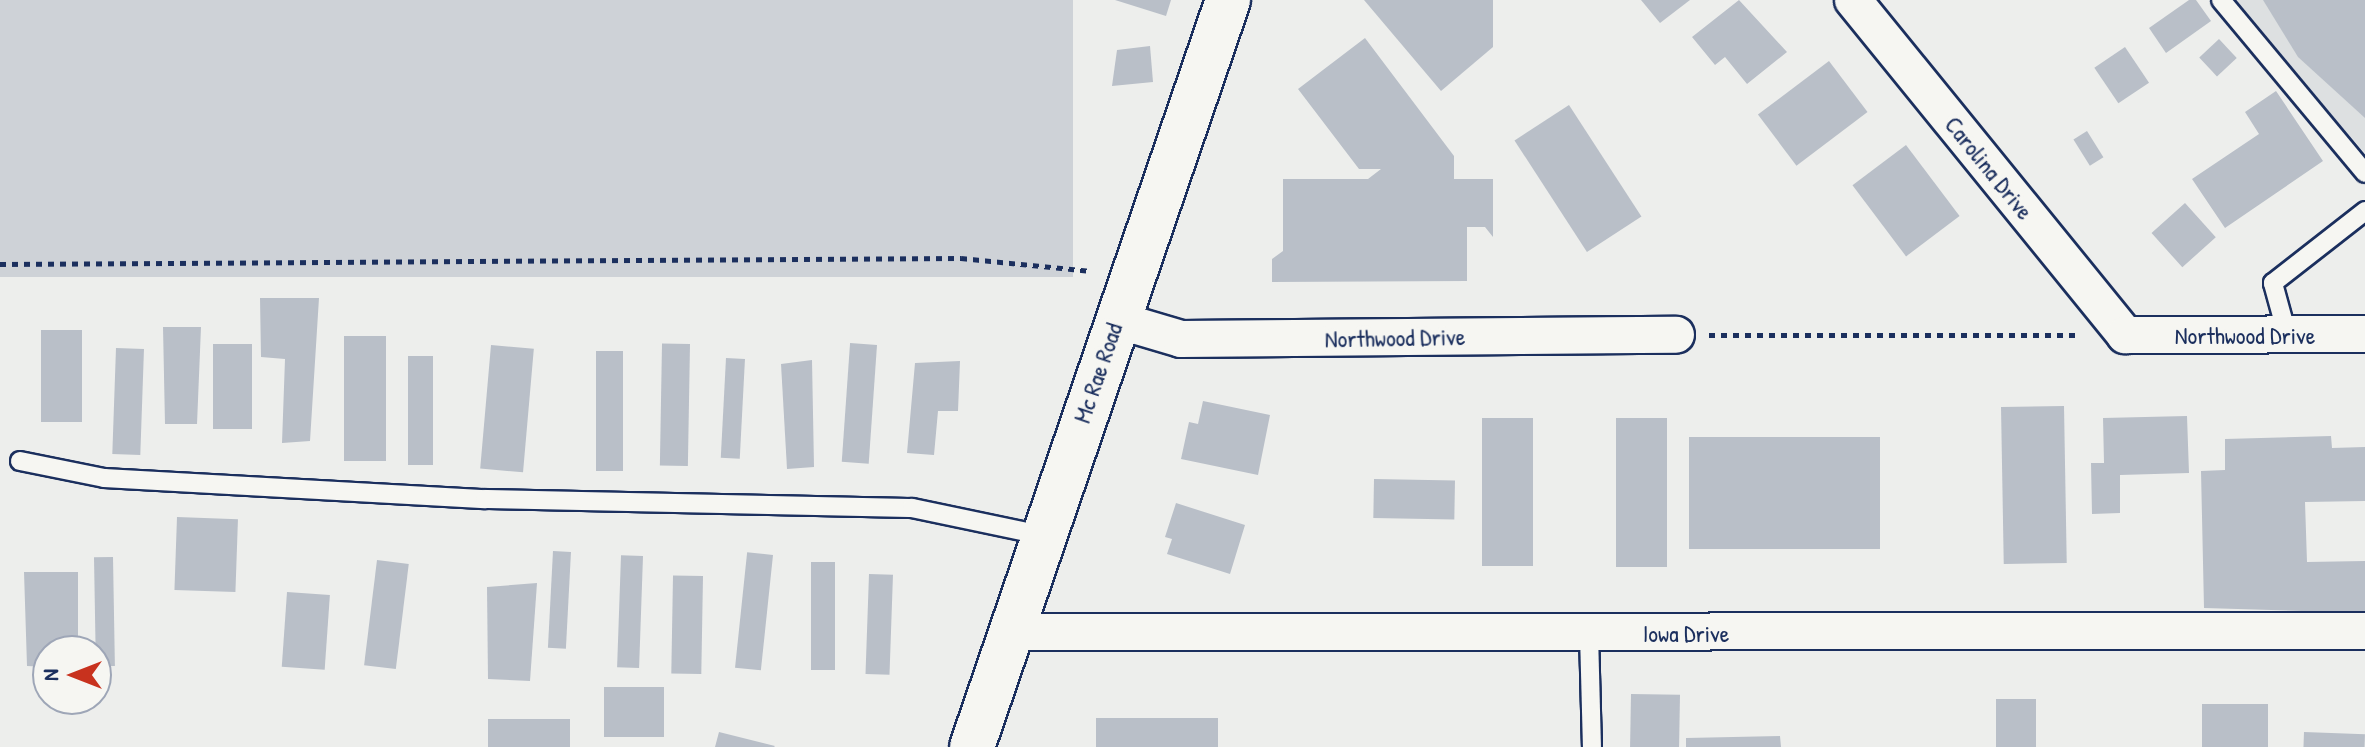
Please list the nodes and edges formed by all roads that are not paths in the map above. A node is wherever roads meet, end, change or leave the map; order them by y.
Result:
1 (1228, 0) edge
2 (1853, 0) edge
3 (2221, 0) edge
4 (2365, 173) edge
5 (2365, 211) edge
6 (1117, 320) junction
7 (2365, 334) edge
8 (1676, 335) road end
9 (2125, 335) joint
10 (2288, 338) junction
11 (20, 461) dead end
12 (1041, 535) junction
13 (2365, 631) edge
14 (1008, 632) junction
15 (1589, 634) junction
16 (972, 747) edge
17 (1592, 747) edge

1 - 6 street, Mc Rae Road
2 - 9 street, Carolina Drive
3 - 4 lane
5 - 10 lane
6 - 8 street, Northwood Drive
6 - 12 street, Mc Rae Road
7 - 10 street, Northwood Drive
9 - 10 street, Northwood Drive
11 - 12 lane
12 - 14 street, Mc Rae Road
13 - 15 street, Iowa Drive
14 - 15 street, Iowa Drive
14 - 16 street, Mc Rae Road
15 - 17 lane

